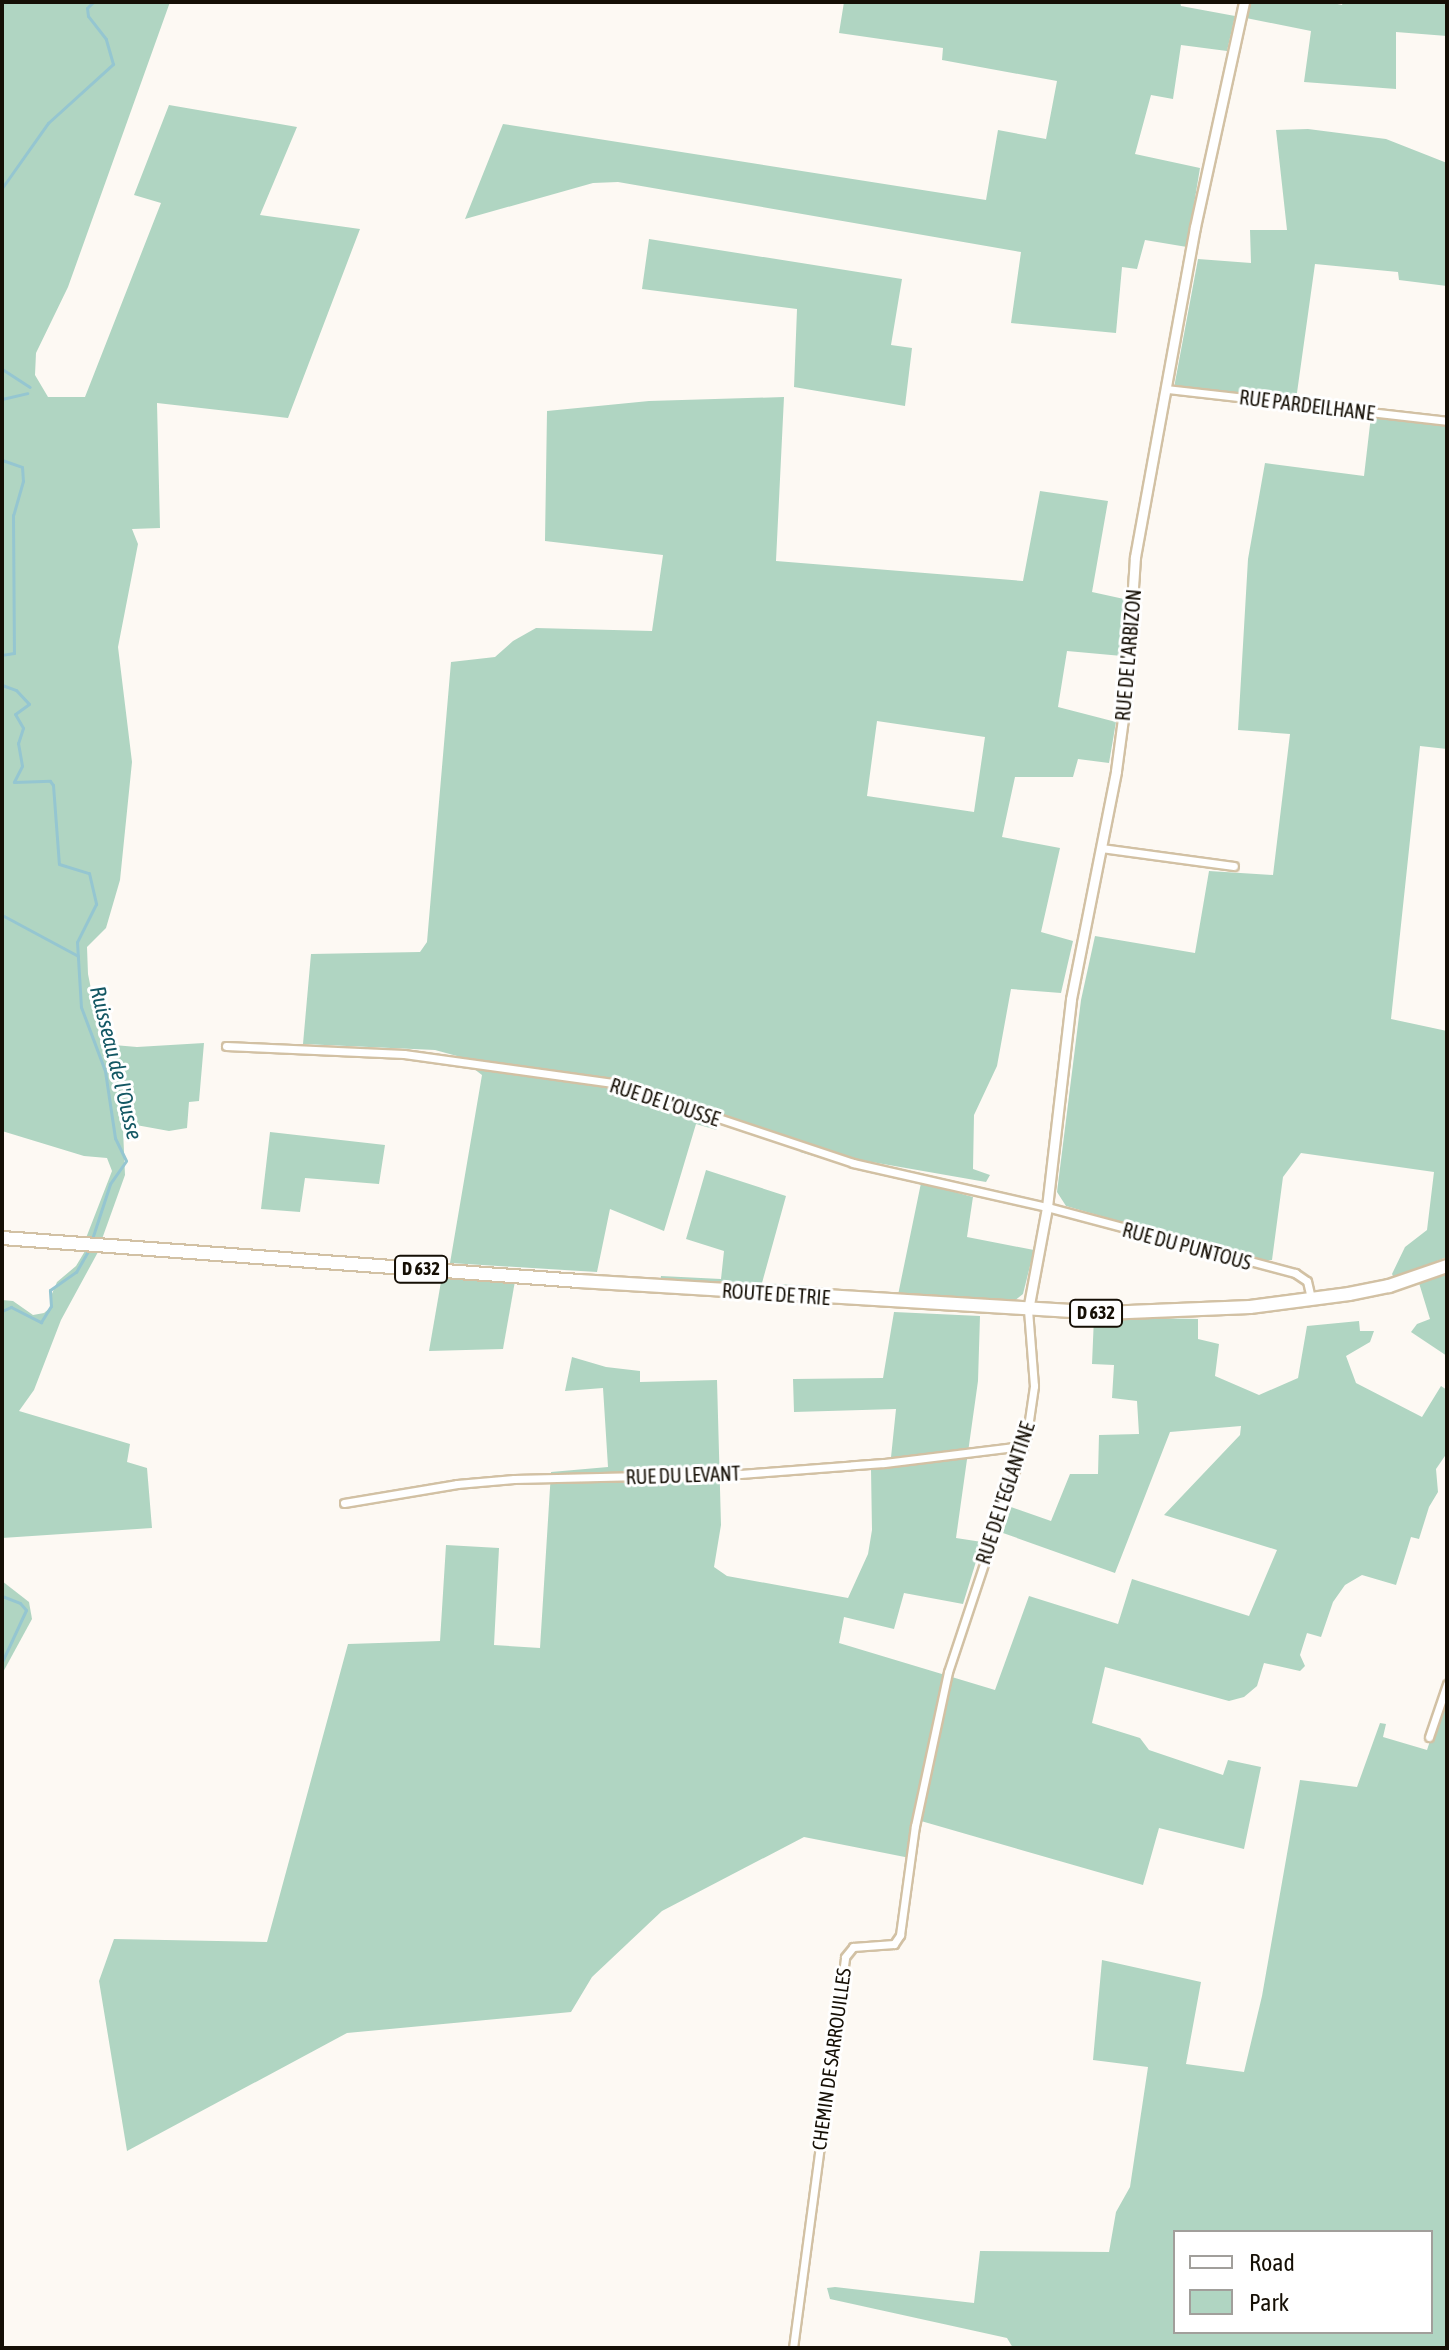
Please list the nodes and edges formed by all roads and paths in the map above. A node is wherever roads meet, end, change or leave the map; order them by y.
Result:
1 (1244, 2) edge
2 (1167, 389) junction
3 (1447, 421) edge
4 (1101, 848) junction
5 (1234, 866) dead end
6 (226, 1046) dead end
7 (1047, 1207) junction
8 (2, 1238) edge
9 (1447, 1266) edge
10 (1311, 1298) junction
11 (1028, 1310) junction
12 (1023, 1446) junction
13 (344, 1503) dead end
14 (948, 1672) joint
15 (1447, 1684) edge
16 (1429, 1737) dead end
17 (793, 2348) edge

1 - 2 street, RUE DE L'ARBIZON
2 - 3 street, RUE PARDEILHANE
2 - 4 street, RUE DE L'ARBIZON
4 - 5 street
4 - 7 street, RUE DE L'ARBIZON
6 - 7 street, RUE DE L'OUSSE
7 - 10 street, RUE DU PUNTOUS
7 - 11 street, RUE DE L'ARBIZON
8 - 11 main road, ROUTE DE TRIE / D 632
9 - 10 main road, ROUTE DE TRIE / D 632
10 - 11 main road, ROUTE DE TRIE / D 632
11 - 12 street, RUE DE L'EGLANTINE
12 - 13 street, RUE DU LEVANT
12 - 14 street, RUE DE L'EGLANTINE
14 - 17 street, CHEMIN DE SARROUILLES
15 - 16 street

